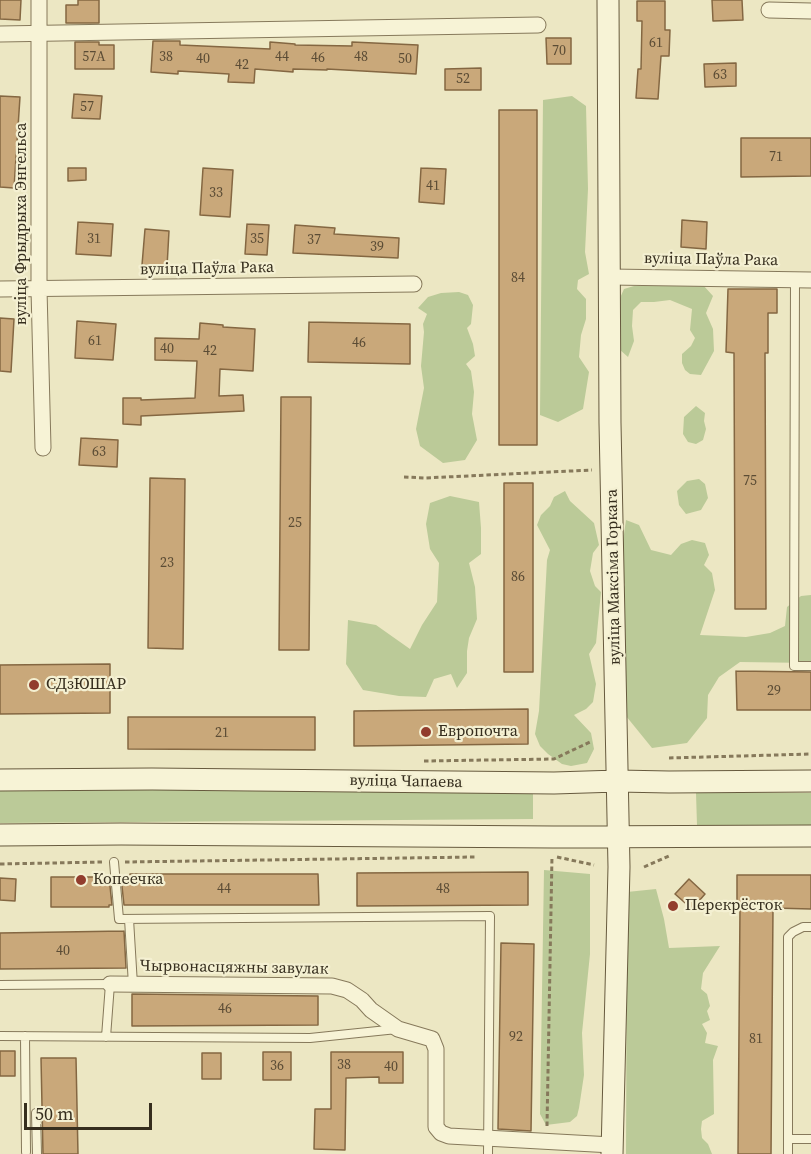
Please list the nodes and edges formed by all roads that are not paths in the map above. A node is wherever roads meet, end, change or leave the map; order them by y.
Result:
1 (39, 0) edge
2 (608, 0) edge
3 (769, 10) dead end
4 (811, 11) edge
5 (538, 25) dead end
6 (0, 34) edge
7 (39, 34) junction
8 (610, 277) junction
9 (795, 279) junction
10 (811, 280) edge
11 (414, 284) dead end
12 (0, 289) edge
13 (39, 289) junction
14 (43, 448) dead end
15 (811, 666) edge
16 (0, 780) edge
17 (618, 781) junction
18 (811, 781) edge
19 (0, 835) edge
20 (811, 836) edge
21 (618, 837) junction
22 (114, 862) road end
23 (129, 919) junction
24 (811, 927) edge
25 (110, 984) junction
26 (133, 984) junction
27 (0, 985) edge
28 (398, 1029) junction
29 (0, 1036) edge
30 (25, 1036) junction
31 (106, 1037) junction
32 (36, 1113) dead end
33 (788, 1139) junction
34 (811, 1139) edge
35 (488, 1146) edge
36 (612, 1149) edge
37 (26, 1152) dead end
38 (37, 1154) edge
39 (788, 1154) edge

1 - 7 street, вуліца Фрыдрыха Энгельса
2 - 8 main road, вуліца Максіма Горкага
3 - 4 street
5 - 7 street
6 - 7 street
7 - 13 street, вуліца Фрыдрыха Энгельса
8 - 9 street, вуліца Паўла Рака
8 - 17 main road, вуліца Максіма Горкага
9 - 10 street, вуліца Паўла Рака
9 - 15 lane
11 - 13 street, вуліца Паўла Рака
12 - 13 street, вуліца Паўла Рака
13 - 14 street, вуліца Фрыдрыха Энгельса
16 - 17 main road, вуліца Чапаева
17 - 18 main road, вуліца Чапаева
17 - 21 main road, вуліца Максіма Горкага
19 - 21 main road
20 - 21 main road
21 - 36 main road, вуліца Максіма Горкага
22 - 23 lane
23 - 26 lane
23 - 35 lane
24 - 33 lane
25 - 26 street, Чырвонасцяжны завулак
25 - 27 lane
25 - 31 lane
26 - 28 street, Чырвонасцяжны завулак
28 - 31 lane
28 - 35 street, Чырвонасцяжны завулак
29 - 30 lane
30 - 31 lane
30 - 37 lane
32 - 38 lane
33 - 34 lane
33 - 39 lane
35 - 36 street, Чырвонасцяжны завулак

